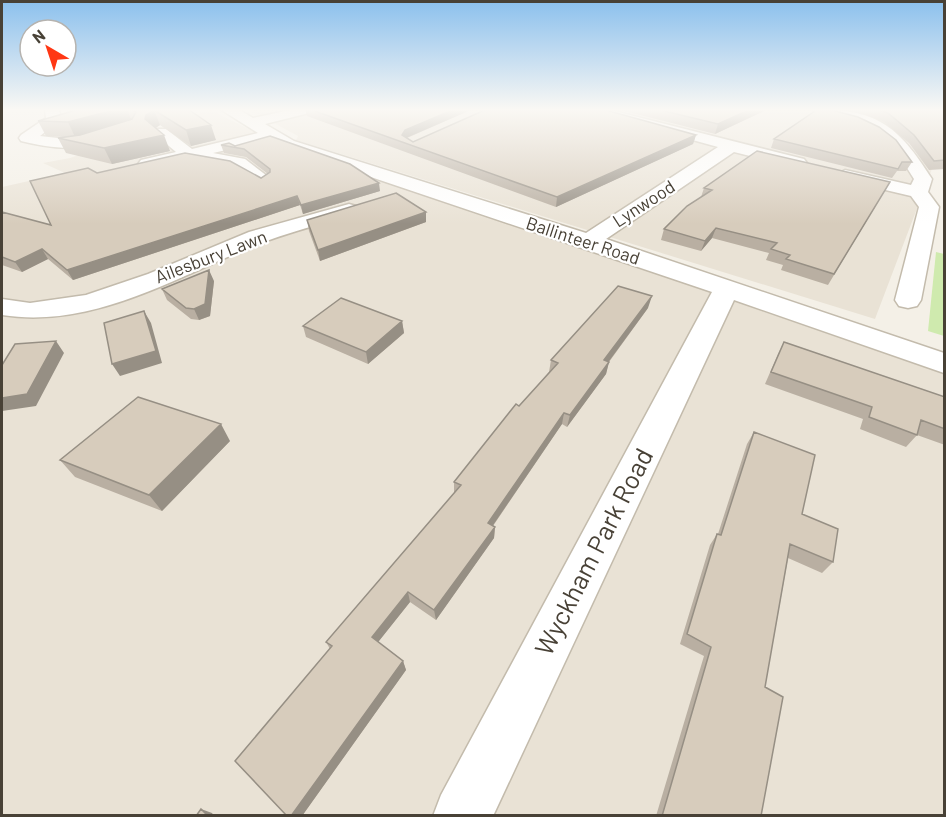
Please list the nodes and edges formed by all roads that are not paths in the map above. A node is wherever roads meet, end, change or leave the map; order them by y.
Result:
1 (180, 147) edge
2 (218, 147) edge
3 (306, 147) edge
4 (730, 147) joint
5 (905, 147) edge
6 (188, 154) junction
7 (127, 168) edge
8 (262, 179) edge
9 (420, 187) junction
10 (918, 192) junction
11 (589, 241) junction
12 (726, 290) junction
13 (908, 300) dead end
14 (2, 307) edge
15 (945, 363) edge
16 (462, 816) edge

1 - 6 street
2 - 6 street
3 - 9 street, Ballinteer Road
4 - 10 street
4 - 11 street, Lynwood
5 - 10 street
6 - 7 street
6 - 8 street
9 - 11 street, Ballinteer Road
9 - 14 street, Ailesbury Lawn
10 - 13 street
11 - 12 street, Ballinteer Road
12 - 15 street, Ballinteer Road
12 - 16 street, Wyckham Park Road

